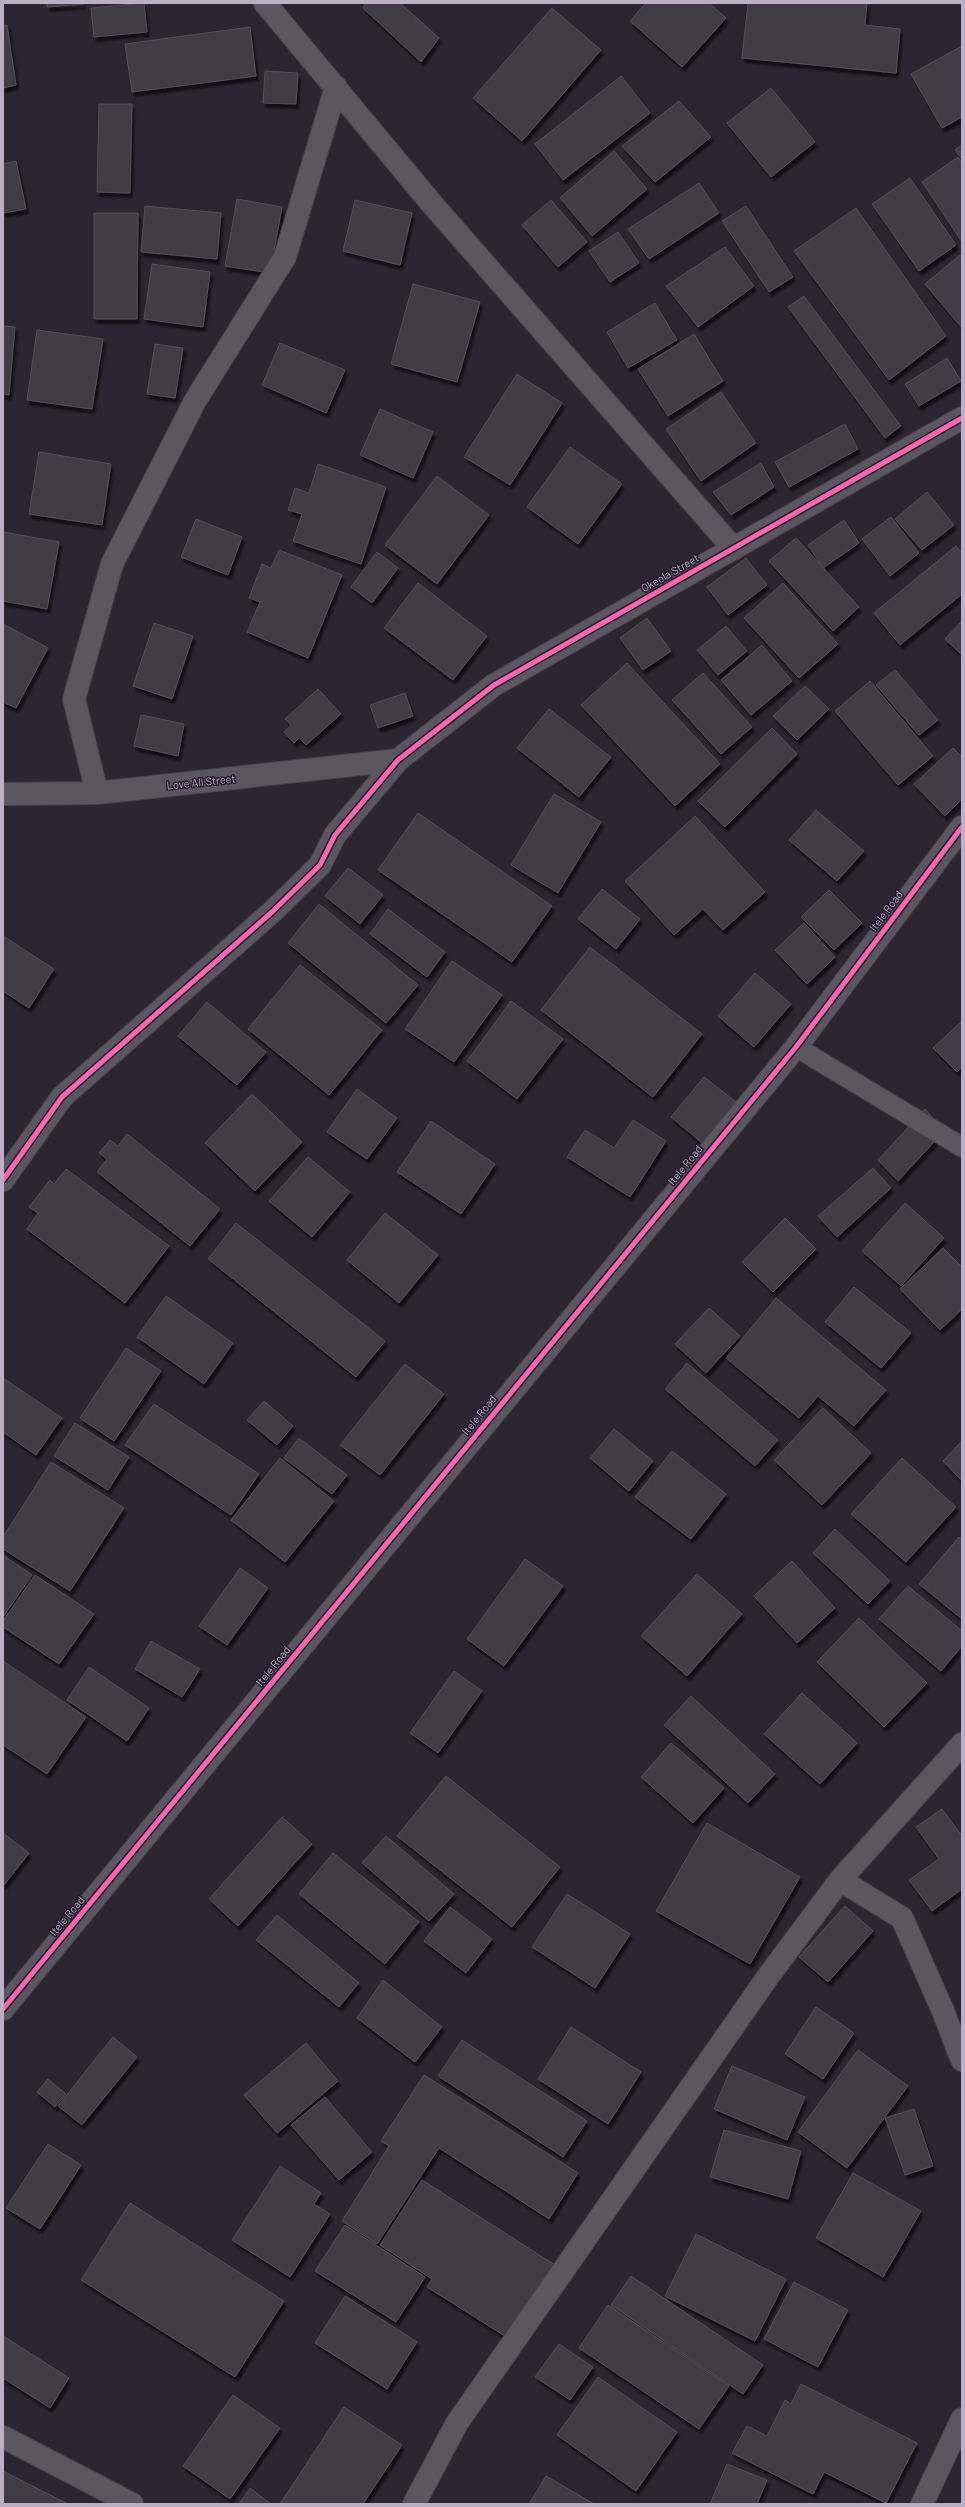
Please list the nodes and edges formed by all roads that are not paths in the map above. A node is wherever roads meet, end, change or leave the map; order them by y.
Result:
1 (265, 3) edge
2 (336, 87) junction
3 (962, 418) edge
4 (734, 549) junction
5 (398, 760) junction
6 (97, 793) junction
7 (3, 794) edge
8 (962, 827) edge
9 (796, 1047) junction
10 (962, 1147) edge
11 (3, 1180) edge
12 (962, 1744) edge
13 (840, 1880) junction
14 (3, 2009) edge
15 (962, 2060) edge
16 (962, 2419) edge
17 (3, 2437) edge
18 (132, 2504) edge
19 (414, 2504) edge
20 (922, 2504) edge

1 - 2 street
2 - 4 street
2 - 6 street
3 - 4 street, Okeola Street
4 - 5 street, Okeola Street
5 - 6 street, Love All Street
5 - 11 street, Okeola Street
6 - 7 street, Love All Street
8 - 9 street, Itele Road
9 - 10 lane
9 - 14 street, Itele Road
12 - 13 street
13 - 15 street
13 - 19 street
16 - 20 street
17 - 18 street

